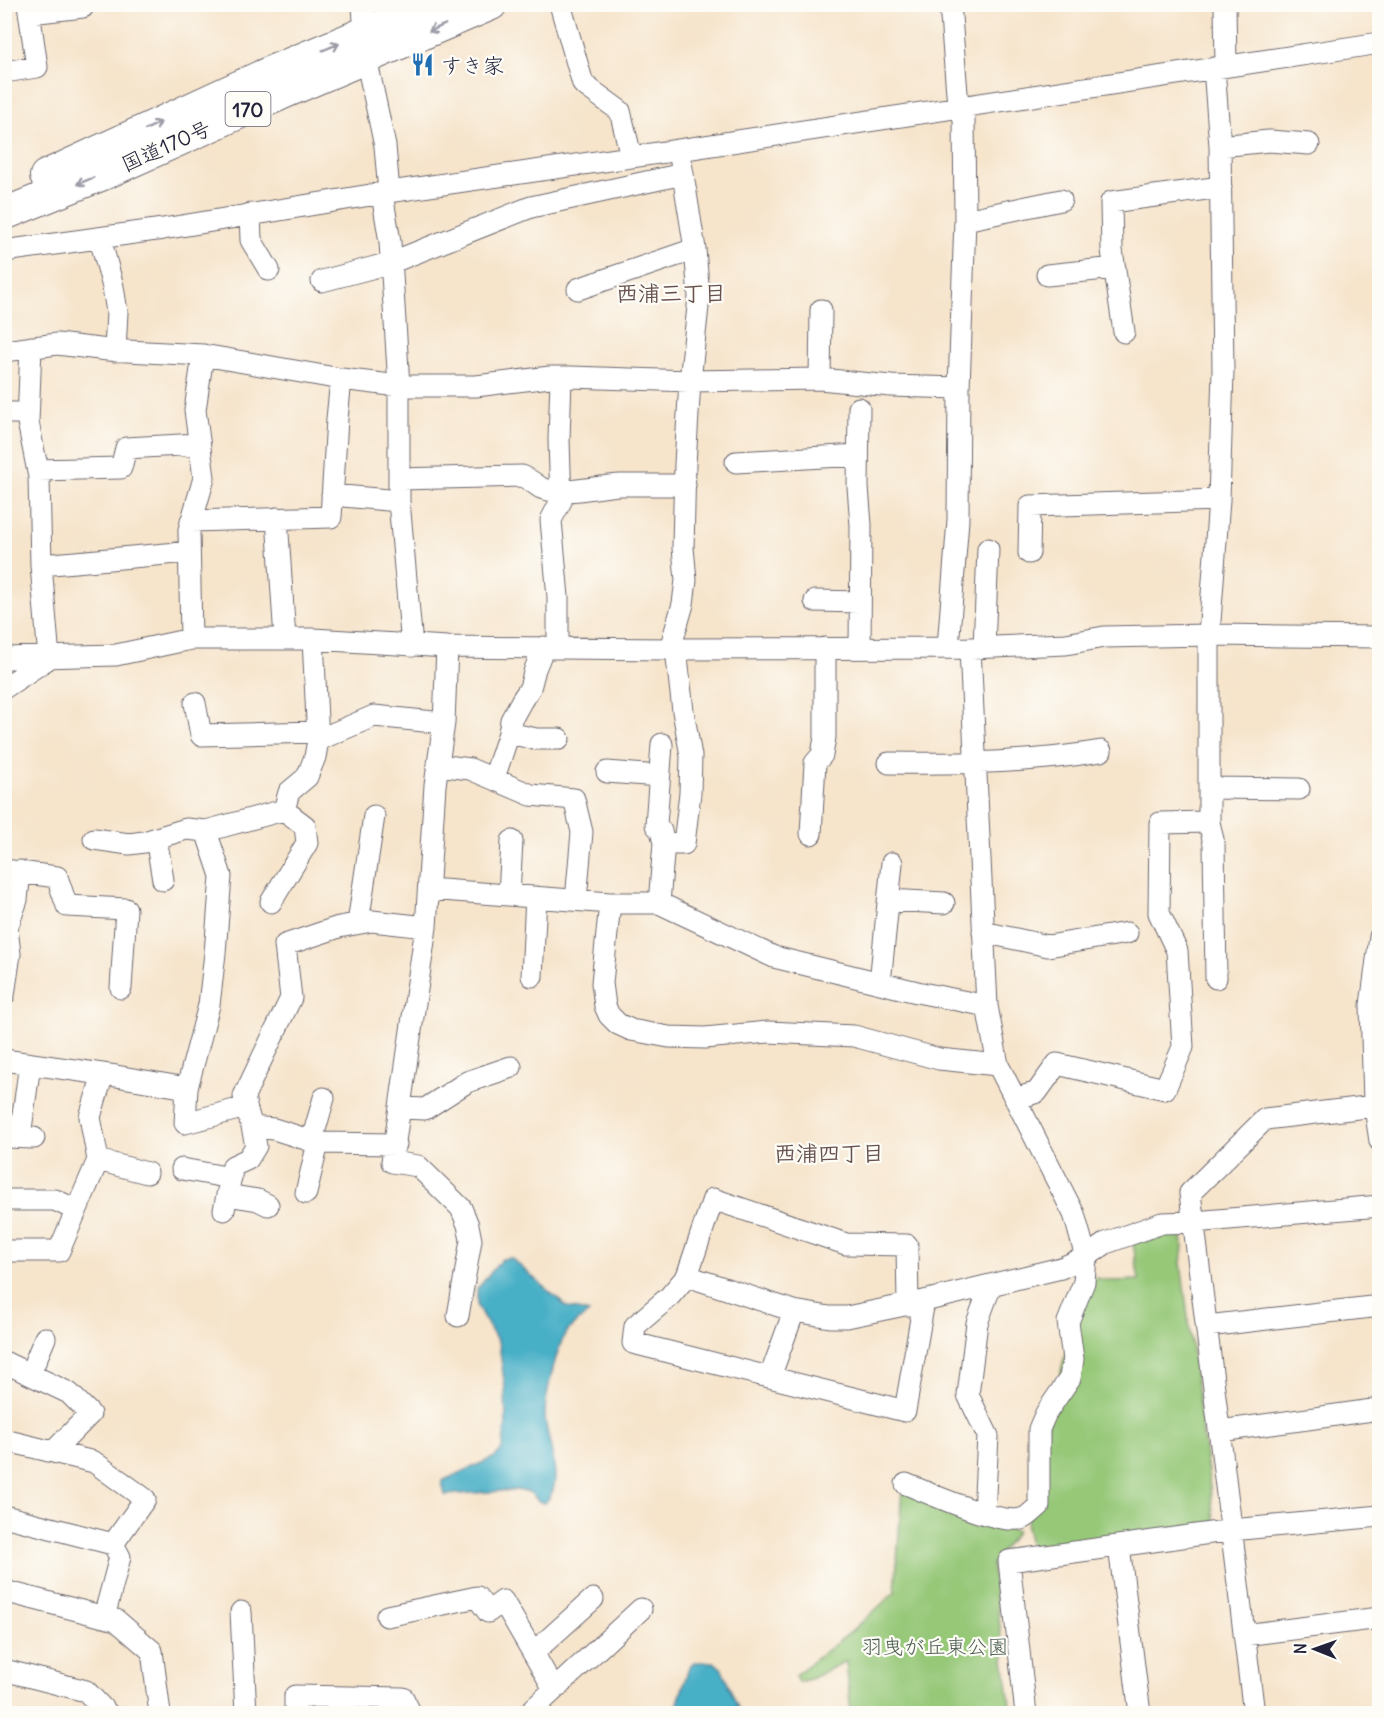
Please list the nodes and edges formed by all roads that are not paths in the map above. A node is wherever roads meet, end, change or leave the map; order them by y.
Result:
1 (435, 4) edge
2 (491, 4) edge
3 (560, 4) edge
4 (950, 4) edge
5 (1225, 4) edge
6 (83, 7) dead end
7 (29, 9) edge
8 (365, 32) edge
9 (1380, 43) edge
10 (1220, 67) junction
11 (4, 72) edge
12 (958, 106) junction
13 (1309, 144) dead end
14 (1220, 146) junction
15 (679, 150) junction
16 (631, 156) junction
17 (683, 174) junction
18 (1221, 187) junction
19 (385, 193) junction
20 (4, 195) edge
21 (1061, 200) dead end
22 (4, 214) edge
23 (250, 214) junction
24 (964, 220) junction
25 (100, 238) junction
26 (695, 249) junction
27 (4, 251) edge
28 (390, 263) junction
29 (1115, 268) junction
30 (269, 270) dead end
31 (1047, 275) dead end
32 (322, 281) dead end
33 (578, 289) dead end
34 (821, 310) dead end
35 (1124, 332) dead end
36 (31, 347) junction
37 (4, 350) edge
38 (115, 351) junction
39 (203, 355) junction
40 (561, 377) junction
41 (341, 379) junction
42 (820, 379) junction
43 (690, 381) junction
44 (399, 386) junction
45 (959, 388) junction
46 (859, 408) dead end
47 (4, 413) edge
48 (28, 413) junction
49 (199, 444) junction
50 (858, 455) junction
51 (736, 462) dead end
52 (38, 470) junction
53 (399, 479) junction
54 (684, 485) junction
55 (561, 490) junction
56 (332, 495) junction
57 (1219, 500) junction
58 (399, 501) junction
59 (277, 518) junction
60 (191, 521) junction
61 (988, 549) dead end
62 (189, 552) junction
63 (1029, 553) dead end
64 (41, 565) junction
65 (815, 602) dead end
66 (860, 603) junction
67 (1209, 634) junction
68 (1380, 637) edge
69 (191, 639) junction
70 (285, 639) junction
71 (313, 639) junction
72 (412, 646) junction
73 (447, 646) junction
74 (551, 647) junction
75 (948, 647) junction
76 (977, 647) junction
77 (825, 648) junction
78 (860, 648) junction
79 (673, 649) junction
80 (4, 658) edge
81 (48, 658) junction
82 (4, 688) edge
83 (195, 703) dead end
84 (444, 723) junction
85 (509, 733) junction
86 (318, 736) junction
87 (559, 739) dead end
88 (662, 744) dead end
89 (1101, 751) dead end
90 (889, 763) dead end
91 (976, 764) junction
92 (438, 765) junction
93 (607, 772) dead end
94 (659, 776) junction
95 (494, 778) junction
96 (1209, 788) junction
97 (1299, 789) dead end
98 (284, 810) junction
99 (374, 816) dead end
100 (1209, 822) junction
101 (206, 831) junction
102 (811, 834) dead end
103 (156, 838) junction
104 (94, 839) dead end
105 (512, 841) dead end
106 (664, 843) junction
107 (892, 863) dead end
108 (12, 871) edge
109 (163, 879) dead end
110 (429, 889) junction
111 (509, 895) junction
112 (536, 897) junction
113 (576, 900) junction
114 (889, 900) junction
115 (271, 902) dead end
116 (610, 903) junction
117 (659, 903) junction
118 (944, 903) dead end
119 (358, 923) junction
120 (426, 927) junction
121 (983, 932) junction
122 (1127, 933) dead end
123 (1380, 937) edge
124 (532, 976) dead end
125 (1216, 978) dead end
126 (880, 983) junction
127 (121, 988) dead end
128 (4, 995) edge
129 (987, 1006) junction
130 (4, 1060) edge
131 (30, 1064) junction
132 (998, 1065) junction
133 (511, 1067) dead end
134 (103, 1074) junction
135 (187, 1088) junction
136 (324, 1098) dead end
137 (1016, 1099) junction
138 (1375, 1106) junction
139 (246, 1107) junction
140 (401, 1108) junction
141 (252, 1127) junction
142 (20, 1135) edge
143 (315, 1141) junction
144 (1380, 1141) edge
145 (396, 1144) junction
146 (98, 1160) junction
147 (182, 1169) dead end
148 (147, 1173) dead end
149 (306, 1193) dead end
150 (228, 1194) junction
151 (4, 1200) edge
152 (268, 1205) dead end
153 (1380, 1206) edge
154 (76, 1210) junction
155 (1194, 1222) junction
156 (4, 1251) edge
157 (1086, 1257) junction
158 (687, 1276) junction
159 (991, 1285) junction
160 (916, 1303) junction
161 (1380, 1306) edge
162 (794, 1311) junction
163 (459, 1316) dead end
164 (1207, 1326) junction
165 (45, 1338) dead end
166 (4, 1362) edge
167 (30, 1374) junction
168 (770, 1377) junction
169 (1380, 1409) edge
170 (1220, 1431) junction
171 (4, 1440) edge
172 (53, 1452) junction
173 (906, 1484) dead end
174 (984, 1513) junction
175 (4, 1516) edge
176 (1380, 1516) edge
177 (1232, 1530) junction
178 (113, 1544) junction
179 (1119, 1546) junction
180 (4, 1591) edge
181 (593, 1599) dead end
182 (641, 1609) dead end
183 (241, 1612) dead end
184 (387, 1616) dead end
185 (104, 1617) junction
186 (1380, 1618) edge
187 (1244, 1635) junction
188 (533, 1653) junction
189 (4, 1670) edge
190 (554, 1689) junction
191 (108, 1713) edge
192 (160, 1713) edge
193 (246, 1713) edge
194 (295, 1713) edge
195 (411, 1713) edge
196 (528, 1713) edge
197 (1026, 1713) edge
198 (1140, 1713) edge
199 (1254, 1713) edge

1 - 8 highway, 国道170号 / 170
2 -> 8 highway, 国道170号 / 170
3 - 16 street
4 - 12 street
5 - 10 street
6 - 7 street
7 - 11 street
8 - 19 street
20 -> 8 highway, 国道170号 / 170
8 -> 22 highway, 国道170号 / 170
9 - 10 street
10 - 12 street
10 - 14 street
12 - 15 street
12 - 24 street
13 - 14 street
14 - 18 street
15 - 16 street
15 - 17 street
16 - 19 street
17 - 26 street
17 - 28 street
18 - 29 street
18 - 57 street
19 - 23 street
19 - 28 street
21 - 24 street
23 - 25 street
23 - 30 street
24 - 45 street
25 - 27 street
25 - 38 street
26 - 33 street
26 - 43 street
28 - 32 street
28 - 44 street
29 - 31 street
29 - 35 street
34 - 42 street
36 - 37 street
36 - 38 street
36 - 48 street
38 - 39 street
39 - 41 street
39 - 49 street
40 - 43 street
40 - 44 street
40 - 55 street
41 - 44 street
41 - 56 street
42 - 43 street
42 - 45 street
43 - 54 street
44 - 53 street
45 - 75 street
46 - 50 street
47 - 48 street
48 - 52 street
49 - 52 street
49 - 60 street
50 - 51 street
50 - 66 street
52 - 64 street
53 - 55 street
53 - 58 street
54 - 55 street
54 - 79 street
55 - 74 street
56 - 58 street
56 - 59 street
57 - 63 street
57 - 67 street
58 - 72 street
59 - 60 street
59 - 70 street
60 - 62 street
61 - 76 street
62 - 64 street
62 - 69 street
64 - 81 street
65 - 66 street
66 - 78 street
67 - 68 street
67 - 76 street
67 - 96 street
69 - 70 street
69 - 81 street
70 - 71 street
71 - 72 street
71 - 86 street
72 - 73 street
73 - 74 street
73 - 84 street
74 - 79 street
74 - 85 street
75 - 76 street
75 - 78 street
76 - 91 street
77 - 78 street
77 - 79 street
77 - 102 street
79 - 106 street
80 - 81 street
81 - 82 street
83 - 86 street
84 - 86 street
84 - 92 street
85 - 87 street
85 - 95 street
86 - 98 street
88 - 94 street
89 - 91 street
90 - 91 street
91 - 121 street
92 - 95 street
92 - 110 street
93 - 94 street
94 - 106 street
95 - 113 street
96 - 97 street
96 - 100 street
98 - 101 street
98 - 115 street
99 - 119 street
100 - 125 street
100 - 137 street
101 - 103 street
101 - 135 street
103 - 104 street
103 - 109 street
105 - 111 street
106 - 117 street
107 - 114 street
108 - 127 street
108 - 128 street
110 - 111 street
110 - 120 street
111 - 112 street
112 - 113 street
112 - 124 street
113 - 116 street
114 - 118 street
114 - 126 street
116 - 117 street
116 - 132 street
117 - 126 street
119 - 120 street
119 - 139 street
120 - 140 street
121 - 122 street
121 - 129 street
123 - 138 street
126 - 129 street
129 - 132 street
130 - 131 street
131 - 134 street
131 - 142 street
132 - 137 street
133 - 140 street
134 - 135 street
134 - 146 street
135 - 139 street
136 - 143 street
137 - 157 street
138 - 144 street
138 - 155 street
139 - 141 street
140 - 145 street
141 - 143 street
141 - 150 street
143 - 145 street
143 - 149 street
145 - 163 street
146 - 148 street
146 - 154 street
147 - 150 street
150 - 152 street
151 - 154 street
153 - 155 street
154 - 156 street
155 - 157 street
155 - 164 street
157 - 159 street
157 - 174 street
158 - 160 street
158 - 162 street
158 - 168 street
159 - 160 street
159 - 174 street
160 - 162 street
160 - 168 street
161 - 164 street
162 - 168 street
164 - 170 street
165 - 167 street
166 - 167 street
167 - 172 street
169 - 170 street
170 - 177 street
171 - 172 street
172 - 178 street
173 - 174 street
175 - 178 street
176 - 177 street
177 - 179 street
177 - 187 street
178 - 185 street
179 - 197 street
179 - 198 street
180 - 185 street
181 - 188 street
182 - 190 street
183 - 193 street
184 - 188 street
185 - 192 street
186 - 187 street
187 - 199 street
188 - 190 street
189 - 191 street
190 - 196 street
194 - 195 street

